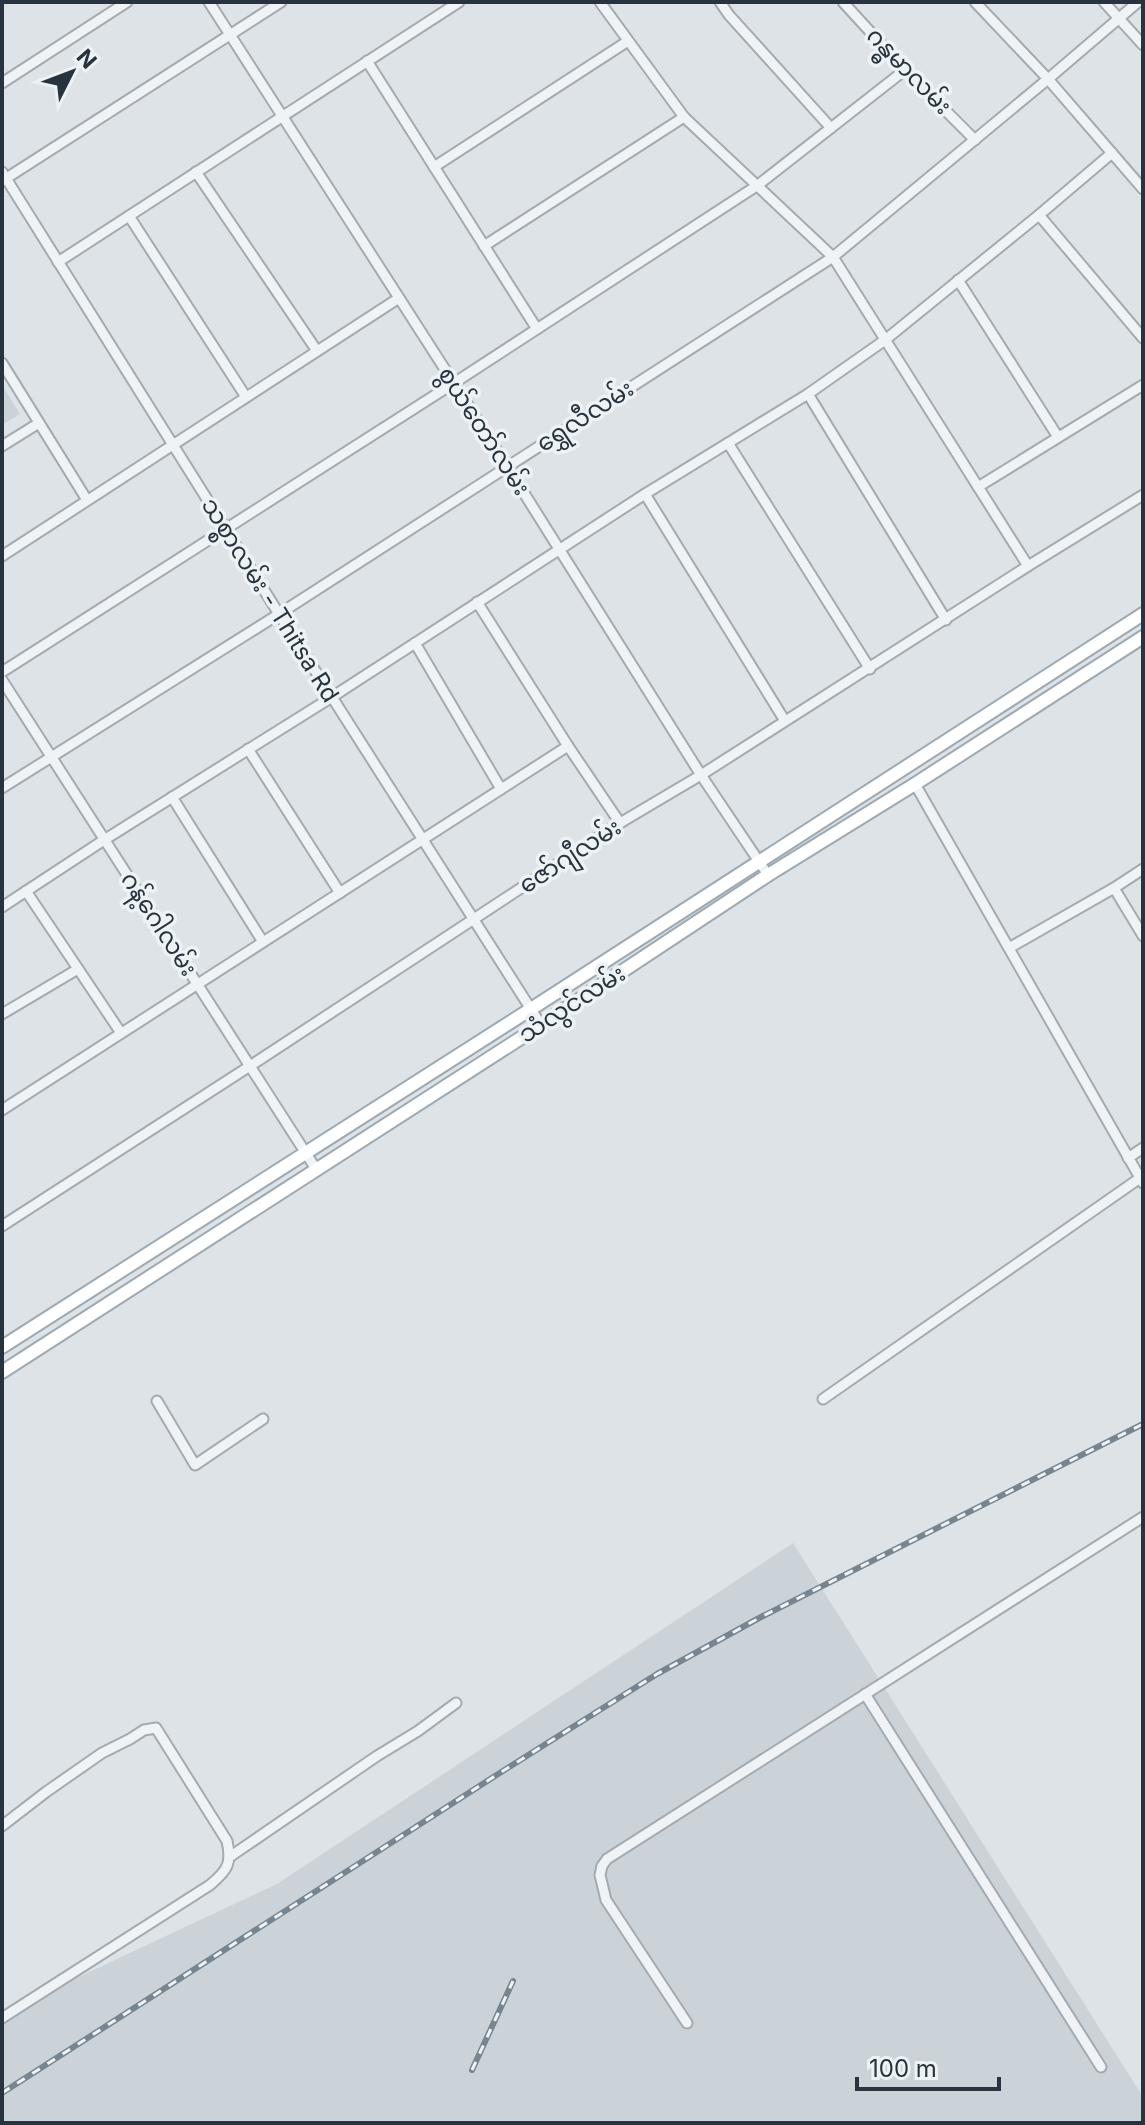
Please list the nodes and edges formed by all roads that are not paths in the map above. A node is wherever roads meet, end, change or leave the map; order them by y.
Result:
1 (127, 2) edge
2 (209, 2) edge
3 (281, 2) edge
4 (459, 2) edge
5 (600, 2) edge
6 (720, 2) edge
7 (843, 2) edge
8 (975, 2) edge
9 (1104, 2) edge
10 (1138, 2) edge
11 (1119, 18) junction
12 (230, 35) junction
13 (628, 41) junction
14 (1143, 45) edge
15 (367, 61) junction
16 (905, 70) junction
17 (1048, 79) junction
18 (2, 83) edge
19 (282, 116) junction
20 (684, 117) junction
21 (831, 128) junction
22 (975, 140) junction
23 (1112, 153) junction
24 (434, 167) junction
25 (196, 172) junction
26 (3, 177) edge
27 (758, 185) junction
28 (1143, 189) edge
29 (1039, 215) junction
30 (129, 216) junction
31 (484, 246) junction
32 (833, 257) junction
33 (58, 262) junction
34 (958, 280) junction
35 (399, 298) junction
36 (537, 329) junction
37 (1143, 338) edge
38 (885, 340) junction
39 (317, 351) junction
40 (2, 363) edge
41 (454, 383) junction
42 (1143, 385) edge
43 (808, 394) junction
44 (246, 397) junction
45 (39, 423) junction
46 (1058, 437) junction
47 (728, 443) junction
48 (173, 445) junction
49 (2, 446) edge
50 (507, 466) junction
51 (978, 487) junction
52 (645, 494) junction
53 (1143, 495) edge
54 (87, 500) junction
55 (226, 530) junction
56 (560, 549) junction
57 (2, 556) edge
58 (1028, 566) junction
59 (477, 602) junction
60 (279, 614) junction
61 (1143, 614) edge
62 (946, 620) junction
63 (1143, 637) edge
64 (415, 643) junction
65 (870, 669) junction
66 (2, 672) edge
67 (2, 680) edge
68 (332, 697) junction
69 (986, 715) junction
70 (785, 721) junction
71 (996, 731) junction
72 (568, 746) junction
73 (248, 749) junction
74 (51, 757) junction
75 (701, 775) junction
76 (915, 784) junction
77 (2, 788) edge
78 (501, 789) junction
79 (172, 797) junction
80 (620, 823) junction
81 (422, 839) junction
82 (104, 840) junction
83 (759, 860) junction
84 (1143, 869) edge
85 (768, 875) junction
86 (1114, 888) junction
87 (26, 891) junction
88 (340, 893) junction
89 (2, 907) edge
90 (474, 918) junction
91 (1143, 936) edge
92 (263, 942) junction
93 (1009, 948) junction
94 (78, 969) junction
95 (197, 984) junction
96 (531, 1009) junction
97 (2, 1014) edge
98 (541, 1025) junction
99 (121, 1033) junction
100 (250, 1066) junction
101 (2, 1110) edge
102 (1143, 1148) edge
103 (306, 1152) junction
104 (1128, 1158) junction
105 (316, 1169) junction
106 (1142, 1181) edge
107 (2, 1226) edge
108 (123, 1269) junction
109 (134, 1287) junction
110 (2, 1347) edge
111 (2, 1372) edge
112 (823, 1399) dead end
113 (157, 1401) dead end
114 (263, 1419) dead end
115 (1143, 1517) edge
116 (865, 1694) junction
117 (456, 1703) dead end
118 (2, 1826) edge
119 (231, 1856) junction
120 (2, 2018) edge
121 (687, 2023) dead end
122 (1101, 2067) dead end

1 - 18 street
2 - 12 street, စွယ်တော်လမ်း
3 - 12 street
4 - 15 street
5 - 13 street
6 - 21 street
7 - 16 street, ဂန္ဓမာလမ်း
8 - 17 street
9 - 11 street
10 - 11 street, ရွှေလီလမ်း
11 - 14 street
11 - 17 street, ရွှေလီလမ်း
12 - 19 street, စွယ်တော်လမ်း
12 - 26 street
13 - 20 street
13 - 24 street
15 - 19 street
15 - 24 street
16 - 21 street
16 - 22 street, ဂန္ဓမာလမ်း
17 - 22 street, ရွှေလီလမ်း
17 - 23 street
19 - 25 street
19 - 35 street, စွယ်တော်လမ်း
20 - 27 street
20 - 31 street
21 - 27 street
22 - 32 street, ရွှေလီလမ်း
23 - 28 street
23 - 29 street
24 - 31 street
25 - 30 street
25 - 39 street
26 - 33 street, သစ္စာလမ်း - Thitsa Rd
27 - 32 street
27 - 36 street
29 - 34 street
29 - 37 street
30 - 33 street
30 - 44 street
31 - 36 street
32 - 38 street
32 - 50 street, ရွှေလီလမ်း
33 - 48 street, သစ္စာလမ်း - Thitsa Rd
34 - 38 street
34 - 46 street
35 - 39 street
35 - 41 street, စွယ်တော်လမ်း
36 - 41 street
38 - 43 street
38 - 51 street
39 - 44 street
40 - 45 street
41 - 50 street, စွယ်တော်လမ်း
41 - 55 street
42 - 46 street
43 - 47 street
43 - 62 street
44 - 48 street
45 - 49 street
45 - 54 street
46 - 51 street
47 - 52 street
47 - 65 street
48 - 54 street
48 - 55 street, သစ္စာလမ်း - Thitsa Rd
50 - 56 street, စွယ်တော်လမ်း
50 - 60 street, ရွှေလီလမ်း
51 - 58 street
52 - 56 street
52 - 70 street
53 - 58 street, ဇော်ဂျီလမ်း
54 - 57 street
55 - 60 street, သစ္စာလမ်း - Thitsa Rd
55 - 66 street
56 - 59 street
56 - 75 street, စွယ်တော်လမ်း
58 - 62 street, ဇော်ဂျီလမ်း
59 - 64 street
59 - 72 street
60 - 68 street, သစ္စာလမ်း - Thitsa Rd
60 - 74 street, ရွှေလီလမ်း
61 - 69 main road, သံလွင်လမ်း
62 - 65 street, ဇော်ဂျီလမ်း
63 - 71 main road, သံလွင်လမ်း
64 - 68 street
64 - 78 street
65 - 70 street, ဇော်ဂျီလမ်း
67 - 74 street, ဂန့်ဂေါလမ်း
68 - 73 street
68 - 81 street, သစ္စာလမ်း - Thitsa Rd
69 - 71 main road
69 - 83 main road, သံလွင်လမ်း
70 - 75 street, ဇော်ဂျီလမ်း
71 - 76 main road, သံလွင်လမ်း
72 - 78 street
72 - 80 street
73 - 79 street
73 - 88 street
74 - 77 street, ရွှေလီလမ်း
74 - 82 street, ဂန့်ဂေါလမ်း
75 - 80 street, ဇော်ဂျီလမ်း
75 - 83 street, စွယ်တော်လမ်း
76 - 85 main road, သံလွင်လမ်း
76 - 93 street
78 - 81 street
79 - 82 street
79 - 92 street
80 - 90 street, ဇော်ဂျီလမ်း
81 - 88 street
81 - 90 street, သစ္စာလမ်း - Thitsa Rd
82 - 87 street
82 - 95 street, ဂန့်ဂေါလမ်း
83 - 85 street, စွယ်တော်လမ်း
83 - 96 main road, သံလွင်လမ်း
84 - 86 street
85 - 98 main road, သံလွင်လမ်း
86 - 91 street
86 - 93 street
87 - 89 street
87 - 94 street
88 - 92 street
90 - 96 street, သစ္စာလမ်း - Thitsa Rd
90 - 100 street, ဇော်ဂျီလမ်း
92 - 95 street
93 - 104 street
94 - 97 street
94 - 99 street
95 - 99 street
95 - 100 street, ဂန့်ဂေါလမ်း
96 - 98 street, သစ္စာလမ်း - Thitsa Rd
96 - 103 main road, သံလွင်လမ်း
98 - 105 main road, သံလွင်လမ်း
99 - 101 street
100 - 103 street, ဂန့်ဂေါလမ်း
100 - 107 street, ဇော်ဂျီလမ်း
102 - 104 street
103 - 105 street, ဂန့်ဂေါလမ်း
103 - 108 main road, သံလွင်လမ်း
104 - 106 street
105 - 109 main road, သံလွင်လမ်း
106 - 112 street
108 - 109 main road
108 - 110 main road, သံလွင်လမ်း
109 - 111 main road, သံလွင်လမ်း
113 - 114 street
115 - 116 street
116 - 121 street
116 - 122 street
117 - 119 street
118 - 119 street
119 - 120 street

